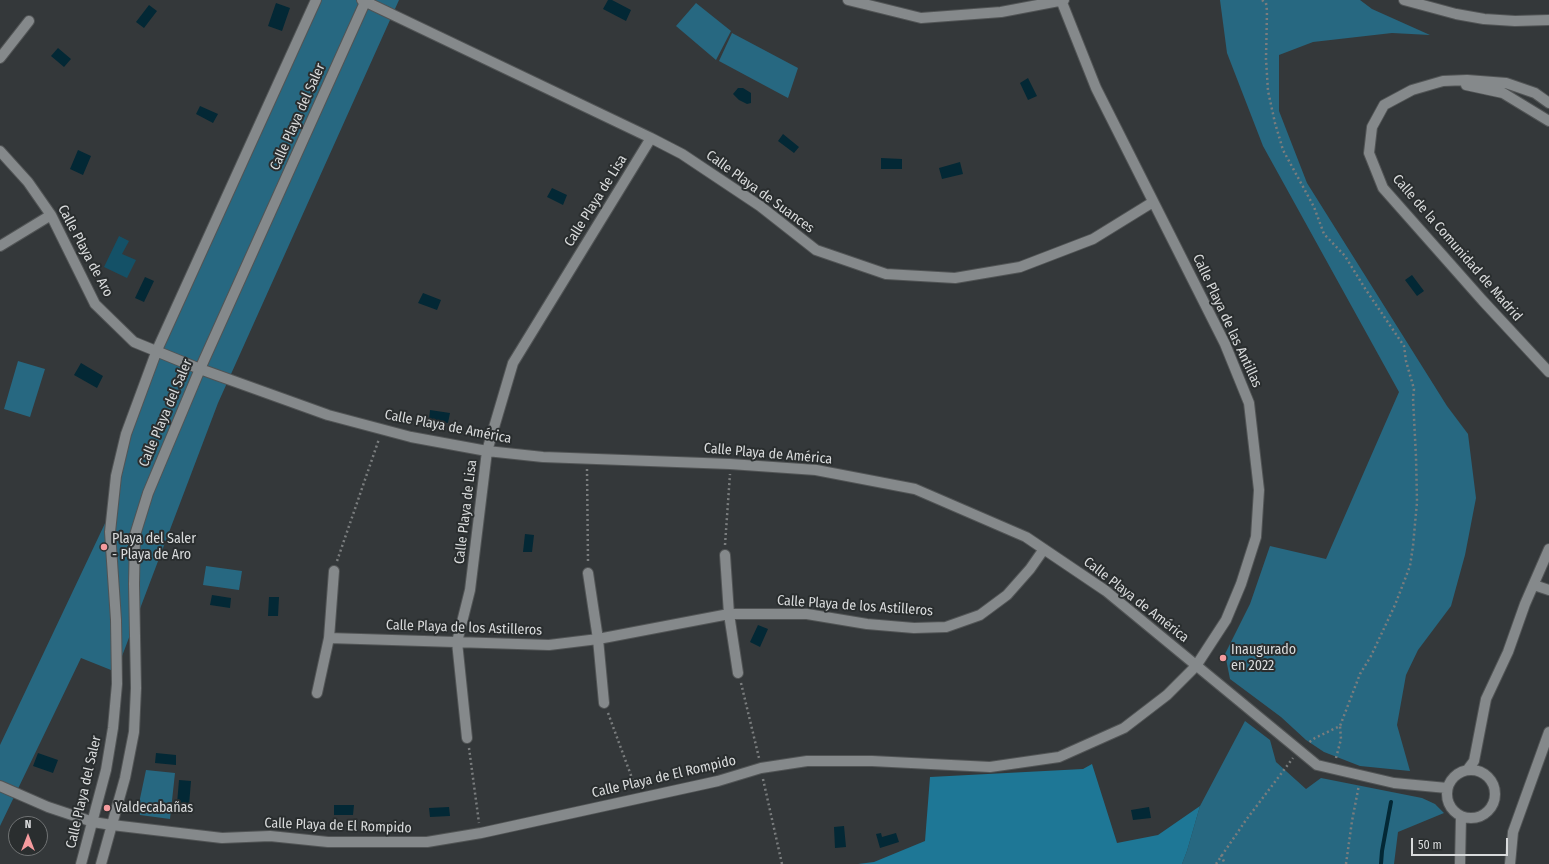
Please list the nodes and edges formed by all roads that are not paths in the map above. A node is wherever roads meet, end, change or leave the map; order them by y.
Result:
1 (316, 0) edge
2 (364, 0) edge
3 (848, 0) edge
4 (1062, 0) edge
5 (1404, 0) edge
6 (1549, 20) edge
7 (28, 21) dead end
8 (0, 58) edge
9 (1443, 81) junction
10 (1549, 103) edge
11 (1549, 121) edge
12 (651, 138) junction
13 (0, 151) edge
14 (1153, 202) junction
15 (51, 215) junction
16 (0, 246) edge
17 (157, 350) junction
18 (1530, 352) junction
19 (1549, 362) edge
20 (200, 369) junction
21 (1549, 372) edge
22 (487, 451) junction
23 (1044, 549) junction
24 (1549, 549) edge
25 (724, 556) road end
26 (334, 570) road end
27 (588, 573) road end
28 (1534, 585) junction
29 (1549, 590) edge
30 (729, 614) junction
31 (329, 638) junction
32 (598, 639) junction
33 (457, 642) junction
34 (1196, 666) junction
35 (738, 673) dead end
36 (317, 693) dead end
37 (604, 703) road end
38 (1549, 732) edge
39 (467, 738) road end
40 (1468, 769) junction
41 (0, 786) edge
42 (1447, 788) junction
43 (1461, 816) junction
44 (93, 822) junction
45 (112, 825) junction
46 (81, 864) edge
47 (101, 864) edge
48 (1460, 864) edge
49 (1510, 864) edge

1 - 17 street, Calle Playa del Saler
2 - 12 street, Calle Playa de Suances
2 - 20 street, Calle Playa del Saler
3 - 4 street
4 - 14 street, Calle Playa de las Antillas
5 - 6 street
7 - 8 street
9 - 10 street, Calle de la Comunidad de Madrid
9 - 11 street, Calle de la Comunidad de Madrid
9 - 18 street, Calle de la Comunidad de Madrid
12 - 14 street, Calle Playa de Suances
12 - 22 street, Calle Playa de Lisa
13 - 15 street, Calle Playa de Aro
14 - 34 street, Calle Playa de las Antillas
15 - 16 street
15 - 17 street, Calle Playa de Aro
17 - 20 street, Calle Playa de Aro
17 - 44 street, Calle Playa del Saler
18 - 19 street, Calle de la Comunidad de Madrid
18 - 21 street, Calle de la Comunidad de Madrid
20 - 22 street, Calle Playa de América
20 - 45 street, Calle Playa del Saler
22 - 23 street, Calle Playa de América
22 - 33 street, Calle Playa de Lisa
23 - 30 street, Calle Playa de los Astilleros
23 - 34 street, Calle Playa de América
24 - 28 street
25 - 30 street
26 - 31 street
27 - 32 street
28 - 29 street
28 - 40 street
30 - 32 street, Calle Playa de los Astilleros
30 - 35 street
31 - 33 street, Calle Playa de los Astilleros
31 - 36 street
32 - 33 street, Calle Playa de los Astilleros
32 - 37 street
33 - 39 street, Calle Playa de Lisa
34 - 42 street, Calle Playa de América
34 - 45 street, Calle Playa de El Rompido
38 - 49 street
40 - 42 street
40 - 43 street
41 - 44 street, Calle Playa de El Rompido
42 - 43 street
43 - 48 street
44 - 45 street, Calle Playa de El Rompido
44 - 46 street, Calle Playa del Saler
45 - 47 street, Calle Playa del Saler

